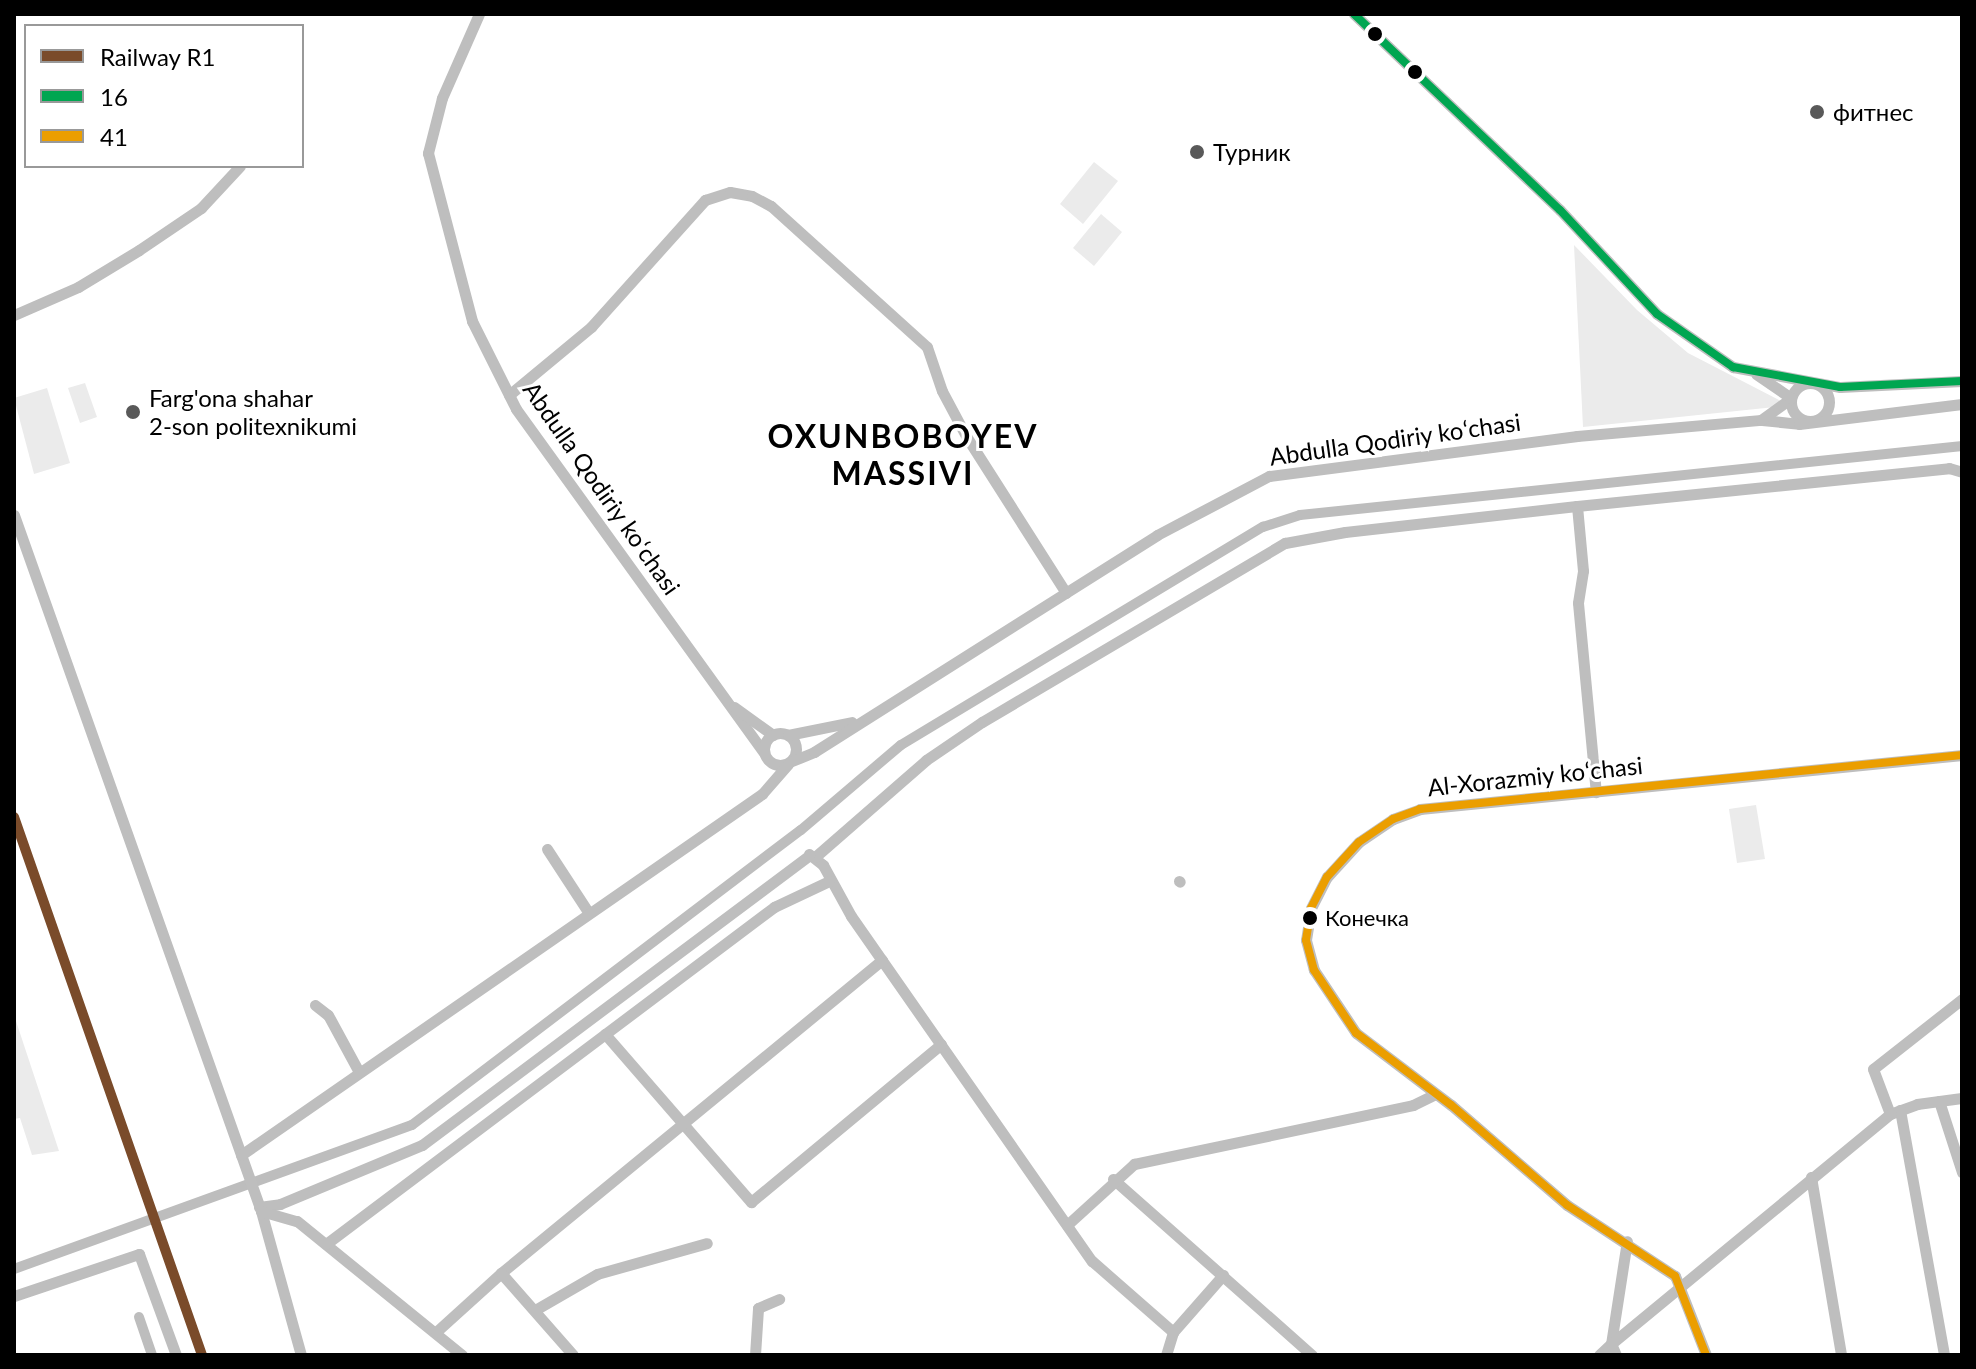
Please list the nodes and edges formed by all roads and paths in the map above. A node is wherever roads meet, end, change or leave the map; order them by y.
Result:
1 (479, 14) edge
2 (1354, 14) edge
3 (238, 168) edge
4 (14, 315) edge
5 (1756, 374) junction
6 (1962, 381) edge
7 (1813, 382) junction
8 (509, 395) junction
9 (1791, 398) junction
10 (1962, 404) edge
11 (1761, 420) junction
12 (1815, 420) junction
13 (1962, 472) edge
14 (1577, 506) junction
15 (14, 515) edge
16 (1066, 593) junction
17 (726, 702) junction
18 (861, 720) junction
19 (773, 735) junction
20 (788, 735) junction
21 (1962, 755) edge
22 (766, 757) junction
23 (790, 762) junction
24 (770, 788) junction
25 (1596, 792) junction
26 (547, 849) dead end
27 (810, 854) junction
28 (829, 881) junction
29 (588, 912) junction
30 (882, 960) junction
31 (1962, 999) edge
32 (315, 1005) dead end
33 (605, 1034) junction
34 (941, 1044) junction
35 (359, 1072) junction
36 (1436, 1094) junction
37 (1962, 1098) edge
38 (1939, 1101) junction
39 (1895, 1112) junction
40 (681, 1125) junction
41 (241, 1155) junction
42 (1962, 1172) edge
43 (1811, 1177) junction
44 (1113, 1179) junction
45 (258, 1205) junction
46 (1067, 1225) junction
47 (1627, 1241) junction
48 (707, 1243) dead end
49 (326, 1244) junction
50 (501, 1273) junction
51 (1223, 1275) junction
52 (1683, 1289) junction
53 (14, 1296) edge
54 (779, 1299) dead end
55 (535, 1310) junction
56 (436, 1332) junction
57 (1173, 1332) junction
58 (1614, 1350) edge
59 (176, 1355) edge
60 (301, 1355) edge
61 (462, 1355) edge
62 (573, 1355) edge
63 (755, 1355) edge
64 (1166, 1355) edge
65 (1312, 1355) edge
66 (1599, 1355) edge
67 (1706, 1355) edge
68 (1841, 1355) edge
69 (1944, 1355) edge

1 - 8 street, Abdulla Qodiriy koʻchasi
2 - 5 street
3 - 4 street
5 - 7 street
5 - 9 street
6 - 7 street
7 - 9 street
7 - 12 street
8 - 16 street
8 - 17 street, Abdulla Qodiriy koʻchasi
9 - 11 street
9 - 12 street
10 - 12 street, Abdulla Qodiriy koʻchasi
11 - 12 street, Abdulla Qodiriy koʻchasi
11 - 16 street, Abdulla Qodiriy koʻchasi
13 - 14 street
14 - 25 street
14 - 27 street
15 - 41 street
16 - 18 street, Abdulla Qodiriy koʻchasi
17 - 19 street, Abdulla Qodiriy koʻchasi
17 - 22 street, Abdulla Qodiriy koʻchasi
18 - 20 street, Abdulla Qodiriy koʻchasi
18 - 23 street, Abdulla Qodiriy koʻchasi
19 - 20 street, Abdulla Qodiriy koʻchasi
19 - 22 street
20 - 23 street
21 - 25 street, Al-Xorazmiy koʻchasi
22 - 23 street
22 - 24 street
23 - 24 street, Abdulla Qodiriy koʻchasi
24 - 29 street, Abdulla Qodiriy koʻchasi
25 - 36 street, Al-Xorazmiy koʻchasi
26 - 29 street
27 - 28 street
27 - 45 street
28 - 30 street
28 - 33 street
29 - 35 street, Abdulla Qodiriy koʻchasi
30 - 34 street
30 - 40 street
31 - 39 street
32 - 35 street
33 - 40 street
33 - 49 street
34 - 40 street
34 - 46 street
35 - 41 street, Abdulla Qodiriy koʻchasi
36 - 44 street
36 - 47 street, Al-Xorazmiy koʻchasi
37 - 38 street
38 - 39 street
38 - 42 street
39 - 43 street
39 - 69 street
40 - 50 street
41 - 45 street
43 - 52 street
43 - 68 street
44 - 46 street
44 - 51 street
45 - 49 street
45 - 60 street
46 - 57 street
47 - 52 street, Al-Xorazmiy koʻchasi
47 - 58 street
48 - 55 street
49 - 56 street
50 - 55 street
50 - 56 street
51 - 57 street
51 - 65 street
52 - 58 street
52 - 67 street
53 - 59 street
54 - 63 street
55 - 62 street
56 - 61 street
57 - 64 street
58 - 66 street

